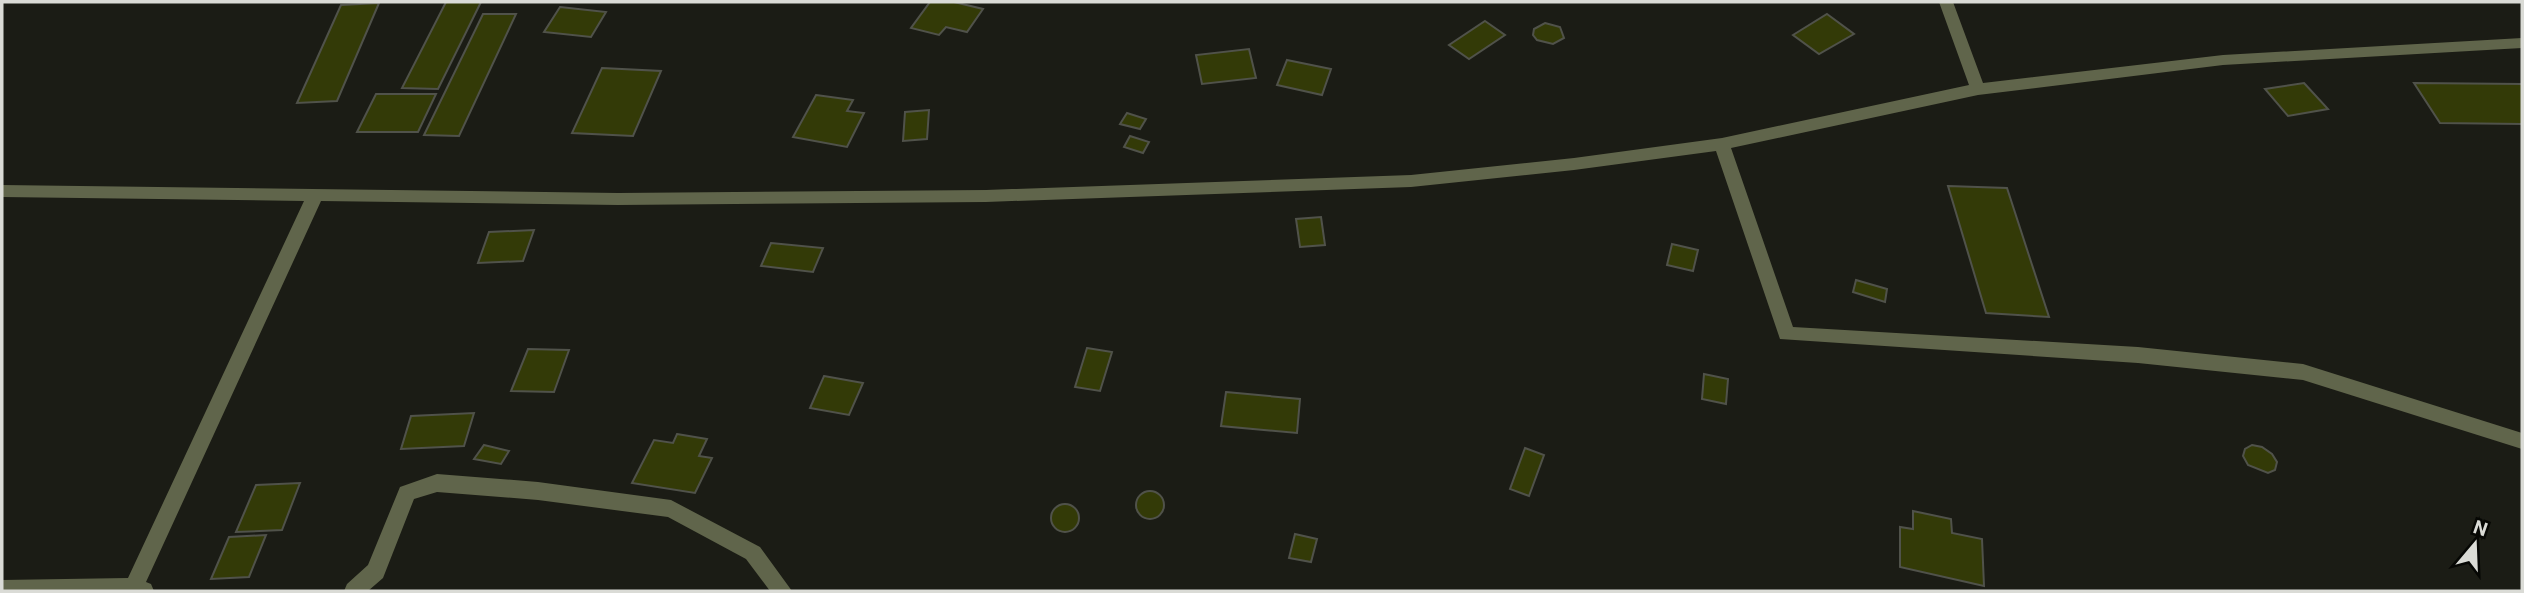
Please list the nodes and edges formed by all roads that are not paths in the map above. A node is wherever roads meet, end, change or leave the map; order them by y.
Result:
1 (1947, 2) edge
2 (2522, 43) edge
3 (1978, 89) junction
4 (1722, 144) junction
5 (2, 191) edge
6 (314, 196) junction
7 (2522, 441) edge
8 (2, 589) edge
9 (139, 589) edge
10 (354, 591) edge
11 (782, 591) edge

1 - 3 street
2 - 3 street
3 - 4 street
4 - 6 street
4 - 7 street
5 - 6 street
6 - 9 street
8 - 9 street
10 - 11 street

